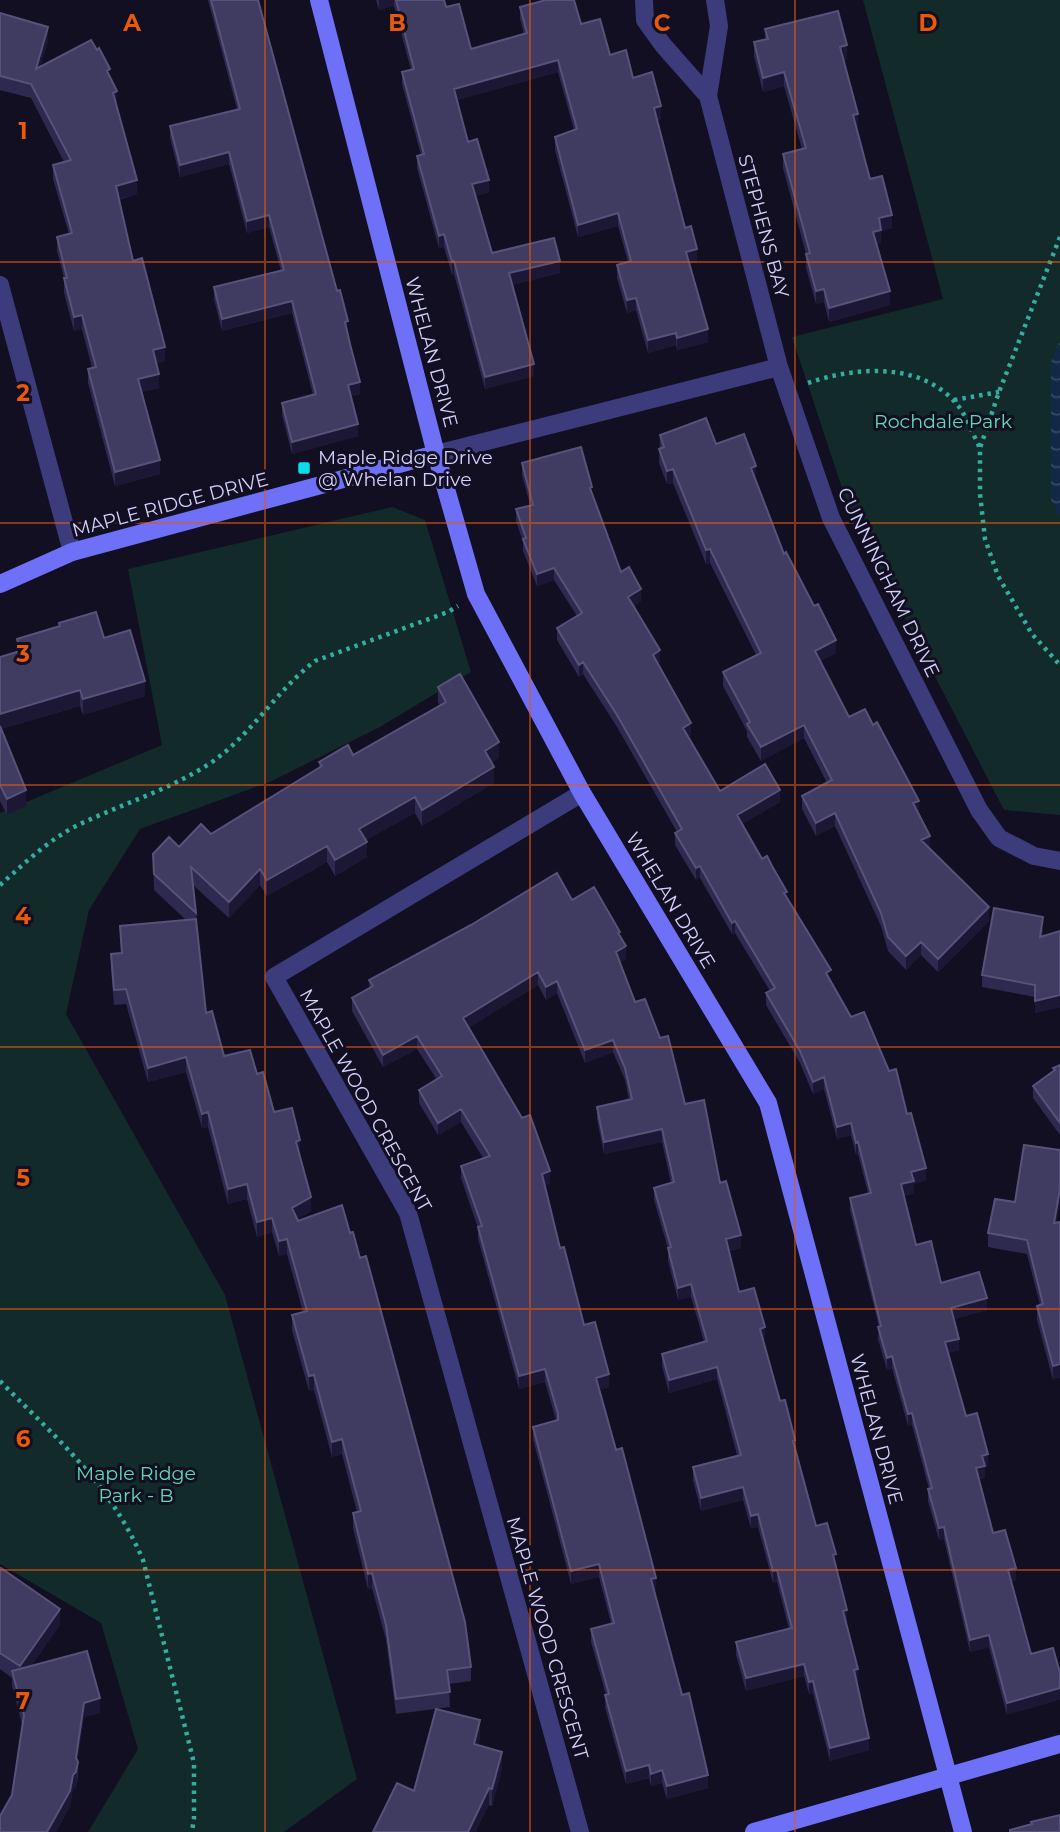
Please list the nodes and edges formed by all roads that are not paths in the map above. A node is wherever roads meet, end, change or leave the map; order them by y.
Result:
1 (319, 0) edge
2 (644, 0) edge
3 (715, 0) edge
4 (708, 96) junction
5 (0, 285) edge
6 (779, 367) junction
7 (436, 454) junction
8 (72, 552) junction
9 (0, 584) edge
10 (582, 793) junction
11 (1060, 861) edge
12 (1060, 1744) edge
13 (948, 1776) junction
14 (580, 1832) edge
15 (754, 1832) edge
16 (963, 1832) edge

1 - 7 street, WHELAN DRIVE
2 - 4 street, STEPHENS BAY
3 - 4 street, STEPHENS BAY
4 - 6 street, STEPHENS BAY
5 - 8 street
6 - 7 street
6 - 11 street, CUNNINGHAM DRIVE
7 - 8 street, MAPLE RIDGE DRIVE
7 - 10 street, WHELAN DRIVE
8 - 9 street, MAPLE RIDGE DRIVE
10 - 13 street, WHELAN DRIVE
10 - 14 street, MAPLE WOOD CRESCENT
12 - 13 street
13 - 15 street
13 - 16 street, WHELAN DRIVE

